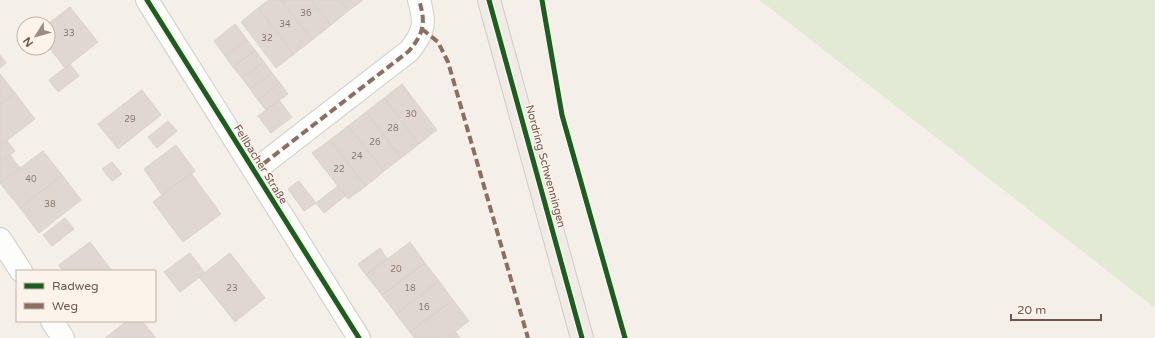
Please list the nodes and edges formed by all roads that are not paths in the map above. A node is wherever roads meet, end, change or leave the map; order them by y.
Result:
1 (147, 0) edge
2 (419, 0) edge
3 (489, 0) edge
4 (254, 171) junction
5 (0, 239) edge
6 (20, 270) edge
7 (53, 322) edge
8 (63, 338) edge
9 (358, 338) edge
10 (582, 338) edge

1 - 4 street, Fellbacher Straße
2 - 4 street, Fellbacher Straße
3 - 10 main road, Nordring Schwenningen
4 - 9 street, Fellbacher Straße
5 - 6 street
7 - 8 street

